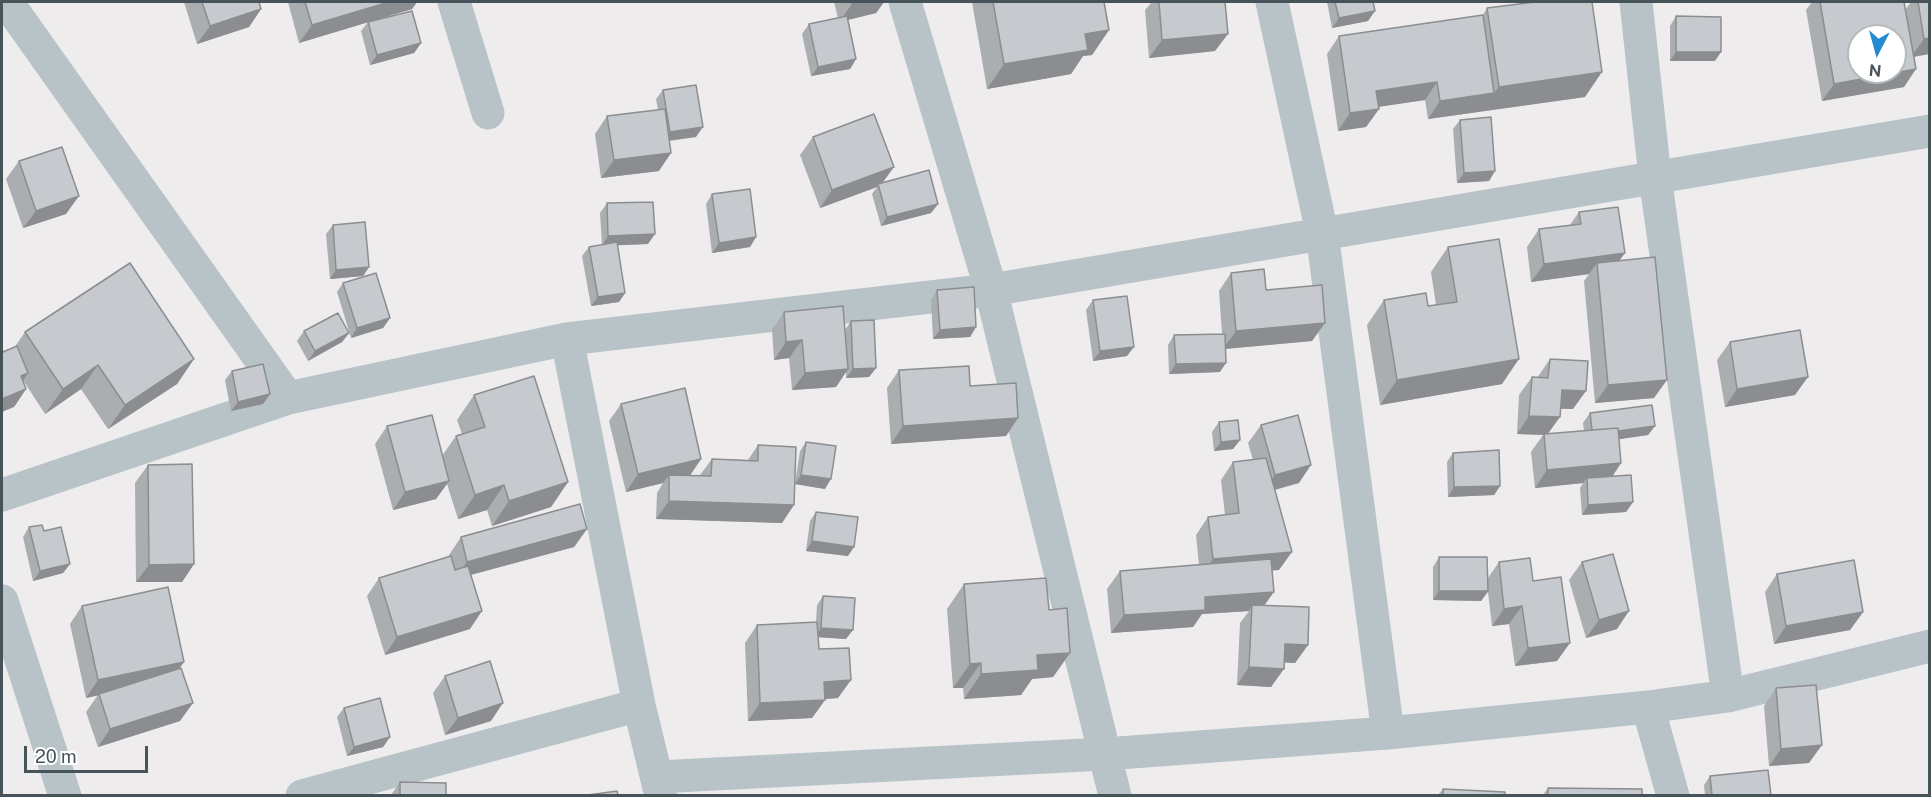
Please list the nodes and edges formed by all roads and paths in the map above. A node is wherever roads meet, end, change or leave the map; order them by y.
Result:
1 (7, 2) edge
2 (454, 2) edge
3 (905, 2) edge
4 (1272, 2) edge
5 (1636, 2) edge
6 (488, 113) dead end
7 (1929, 131) edge
8 (1655, 177) junction
9 (1322, 233) junction
10 (991, 290) junction
11 (567, 339) junction
12 (288, 398) junction
13 (2, 495) edge
14 (2, 601) edge
15 (1929, 646) edge
16 (1728, 696) junction
17 (639, 705) junction
18 (1648, 707) junction
19 (1388, 733) junction
20 (1105, 754) junction
21 (659, 786) edge
22 (65, 795) edge
23 (302, 795) edge
24 (1115, 795) edge
25 (1673, 795) edge

1 - 12 street
2 - 6 street
3 - 10 street
4 - 9 street
5 - 8 street
7 - 8 street
8 - 9 street
8 - 16 street
9 - 10 street
9 - 19 street
10 - 11 street
10 - 20 street
11 - 12 street
11 - 17 street
12 - 13 street
14 - 22 street
15 - 16 street
16 - 18 street
17 - 21 street
17 - 23 street
18 - 19 street
18 - 25 street
19 - 20 street
20 - 21 street
20 - 24 street

